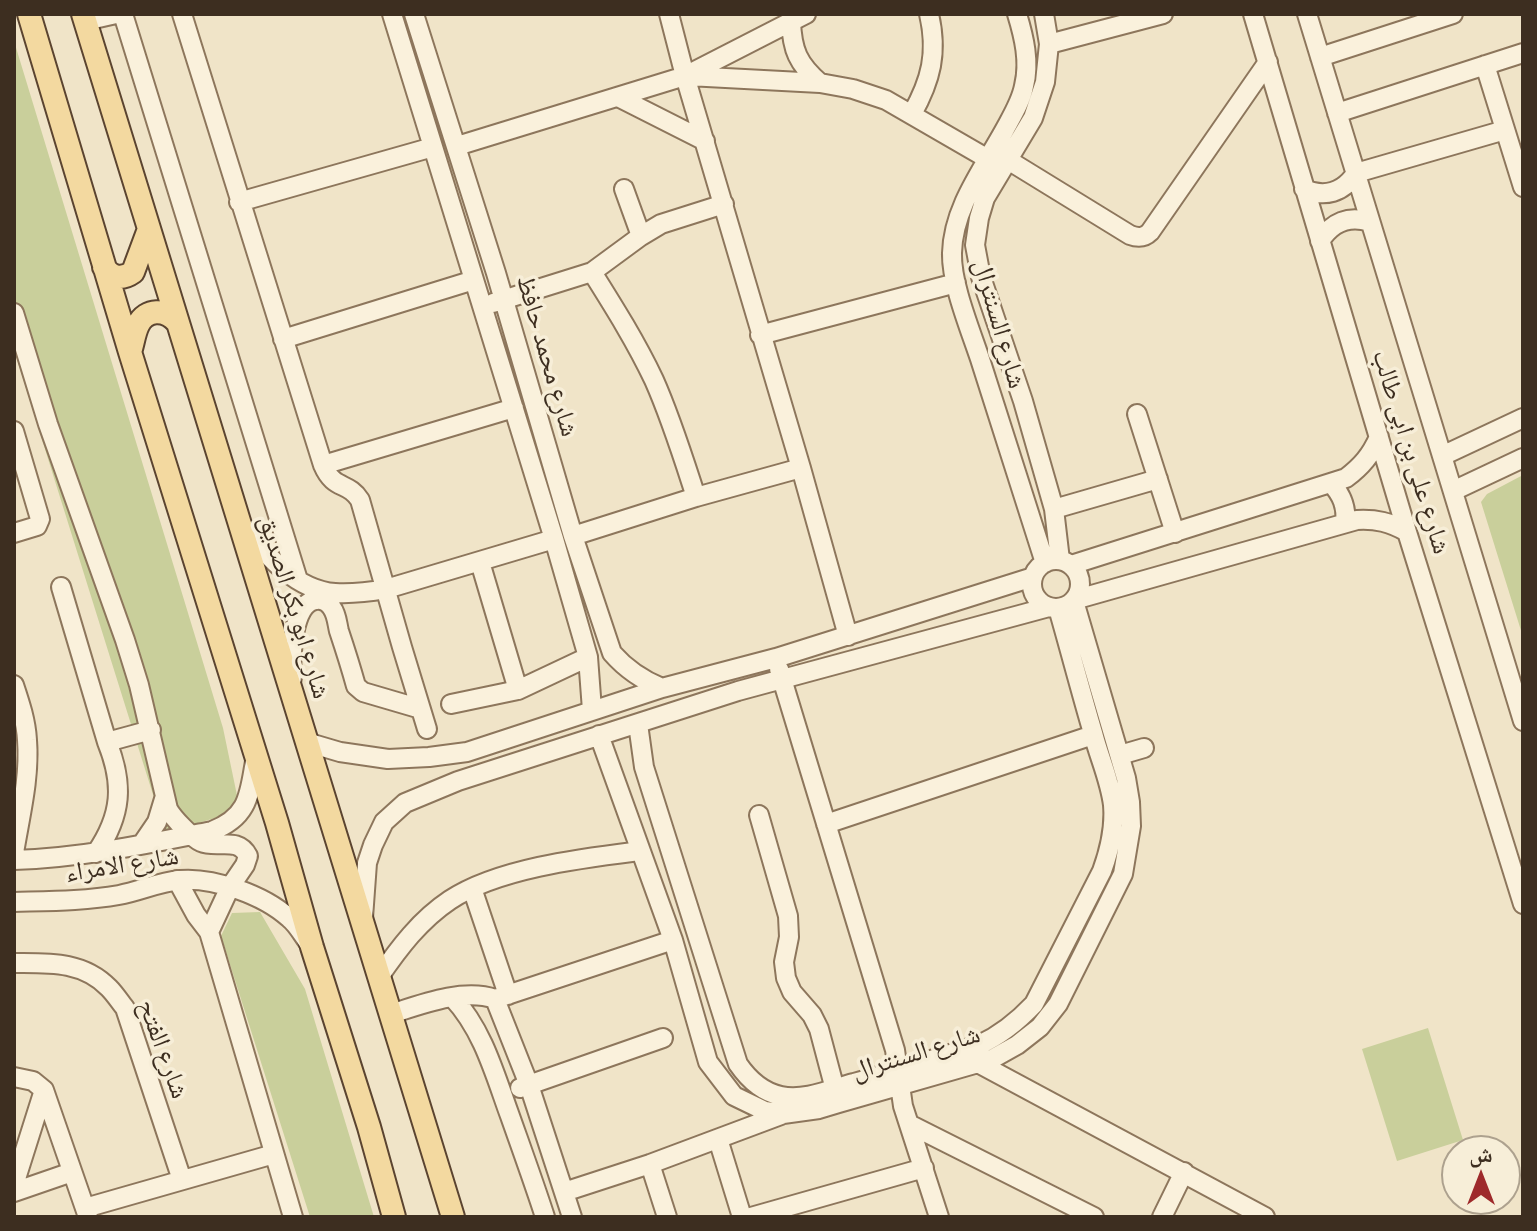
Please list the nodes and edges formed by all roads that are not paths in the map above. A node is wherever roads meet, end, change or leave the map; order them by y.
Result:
1 (29, 14) edge
2 (116, 14) edge
3 (123, 14) edge
4 (182, 14) edge
5 (392, 14) edge
6 (414, 14) edge
7 (669, 14) edge
8 (929, 14) edge
9 (1017, 14) edge
10 (1044, 14) edge
11 (1163, 14) edge
12 (1253, 14) edge
13 (1307, 14) edge
14 (1453, 14) edge
15 (84, 17) edge
16 (798, 18) edge
17 (1049, 44) junction
18 (1523, 53) edge
19 (1320, 57) junction
20 (1268, 62) junction
21 (1485, 65) junction
22 (685, 76) junction
23 (820, 83) junction
24 (618, 97) junction
25 (1337, 113) junction
26 (912, 114) junction
27 (1505, 130) junction
28 (705, 141) junction
29 (457, 146) junction
30 (433, 147) junction
31 (988, 159) junction
32 (1008, 160) junction
33 (1356, 173) junction
34 (1523, 187) edge
35 (624, 189) dead end
36 (1304, 189) junction
37 (239, 202) junction
38 (724, 204) junction
39 (1370, 222) junction
40 (149, 229) junction
41 (641, 236) junction
42 (1320, 241) junction
43 (104, 267) junction
44 (592, 272) junction
45 (474, 280) junction
46 (956, 283) junction
47 (504, 299) junction
48 (483, 306) junction
49 (14, 313) edge
50 (995, 318) junction
51 (177, 322) junction
52 (970, 327) junction
53 (760, 335) junction
54 (283, 339) junction
55 (130, 352) junction
56 (514, 408) junction
57 (1137, 414) dead end
58 (1523, 418) edge
59 (48, 424) junction
60 (14, 432) edge
61 (1379, 437) junction
62 (1469, 443) junction
63 (1442, 456) junction
64 (1523, 458) edge
65 (323, 465) junction
66 (801, 468) junction
67 (1484, 476) junction
68 (1158, 479) junction
69 (1331, 483) junction
70 (1453, 491) junction
71 (696, 497) junction
72 (1052, 503) junction
73 (1028, 509) junction
74 (237, 520) junction
75 (1345, 523) junction
76 (1407, 532) junction
77 (14, 533) edge
78 (1175, 533) junction
79 (573, 536) junction
80 (554, 539) junction
81 (480, 562) junction
82 (1052, 566) junction
83 (298, 580) junction
84 (61, 587) dead end
85 (386, 589) junction
86 (1064, 604) junction
87 (848, 636) junction
88 (588, 657) junction
89 (776, 658) junction
90 (1086, 671) junction
91 (783, 680) junction
92 (14, 685) edge
93 (662, 688) junction
94 (518, 690) junction
95 (294, 701) junction
96 (451, 704) dead end
97 (421, 709) junction
98 (592, 710) junction
99 (1523, 721) edge
100 (638, 724) junction
101 (427, 729) dead end
102 (151, 730) junction
103 (529, 732) junction
104 (599, 735) junction
105 (1093, 735) junction
106 (107, 742) junction
107 (306, 742) junction
108 (1144, 748) dead end
109 (21, 752) edge
110 (537, 755) junction
111 (1120, 755) junction
112 (256, 756) junction
113 (164, 799) junction
114 (759, 815) dead end
115 (826, 824) junction
116 (192, 835) junction
117 (142, 844) junction
118 (640, 851) junction
119 (14, 853) edge
120 (96, 853) junction
121 (14, 860) edge
122 (177, 880) junction
123 (230, 887) junction
124 (472, 888) junction
125 (14, 902) edge
126 (1523, 904) edge
127 (363, 925) junction
128 (209, 932) junction
129 (673, 940) junction
130 (312, 947) junction
131 (14, 963) edge
132 (379, 977) junction
133 (715, 994) junction
134 (501, 997) junction
135 (453, 998) junction
136 (691, 1002) junction
137 (391, 1014) junction
138 (663, 1038) dead end
139 (978, 1063) junction
140 (14, 1077) edge
141 (899, 1078) junction
142 (529, 1085) junction
143 (44, 1090) junction
144 (502, 1095) junction
145 (836, 1096) junction
146 (783, 1114) junction
147 (909, 1124) junction
148 (718, 1139) junction
149 (274, 1154) junction
150 (650, 1164) junction
151 (924, 1168) junction
152 (72, 1172) junction
153 (1184, 1172) junction
154 (182, 1180) junction
155 (14, 1185) edge
156 (14, 1192) edge
157 (564, 1192) junction
158 (86, 1212) edge
159 (293, 1217) edge
160 (394, 1217) edge
161 (453, 1217) edge
162 (545, 1217) edge
163 (572, 1217) edge
164 (667, 1217) edge
165 (742, 1217) edge
166 (751, 1217) edge
167 (939, 1217) edge
168 (1094, 1217) edge
169 (1162, 1217) edge
170 (1265, 1217) edge

1 - 43 main road
2 - 15 street
3 - 83 street
4 - 37 street
5 - 30 street, شارع محمد حافظ
6 - 29 street, شارع محمد حافظ
7 - 22 street
8 - 26 street
9 - 31 street, شارع السنترال
10 - 17 street, شارع السنترال
11 - 17 street
12 - 20 street, شارع على بن ابى طالب
13 - 19 street, شارع على بن ابى طالب
14 - 19 street
15 - 40 main road, شارع ابو بكر الصديق
16 - 22 street
16 - 23 street
17 - 32 street, شارع السنترال
18 - 21 street
19 - 25 street, شارع على بن ابى طالب
20 - 32 street
20 - 36 street, شارع على بن ابى طالب
21 - 25 street
21 - 27 street
22 - 23 street
22 - 24 street
22 - 28 street
23 - 26 street
24 - 28 street
24 - 29 street
25 - 33 street, شارع على بن ابى طالب
26 - 31 street
27 - 33 street
27 - 34 street
28 - 38 street
29 - 47 street, شارع محمد حافظ
30 - 37 street
30 - 45 street, شارع محمد حافظ
31 - 46 street, شارع السنترال
32 - 50 street, شارع السنترال
33 - 36 street
33 - 39 street, شارع على بن ابى طالب
35 - 41 street
36 - 42 street, شارع على بن ابى طالب
37 - 54 street
38 - 41 street
38 - 53 street
39 - 42 street
39 - 63 street, شارع على بن ابى طالب
40 - 43 main road
40 - 51 main road, شارع ابو بكر الصديق
41 - 44 street
42 - 61 street, شارع على بن ابى طالب
43 - 55 main road
44 - 47 street
44 - 71 street
45 - 48 street, شارع محمد حافظ
45 - 54 street
46 - 52 street, شارع السنترال
46 - 53 street
47 - 48 street
47 - 79 street, شارع محمد حافظ
48 - 56 street, شارع محمد حافظ
49 - 59 street
50 - 52 street
50 - 72 street, شارع السنترال
51 - 55 main road
51 - 74 main road, شارع ابو بكر الصديق
52 - 73 street, شارع السنترال
53 - 66 street
54 - 65 street
55 - 112 main road
56 - 65 street
56 - 80 street, شارع محمد حافظ
57 - 68 street
58 - 62 street
59 - 60 street
59 - 102 street
60 - 77 street
61 - 69 street
61 - 76 street, شارع على بن ابى طالب
62 - 63 street
62 - 67 street
63 - 70 street, شارع على بن ابى طالب
64 - 67 street
65 - 85 street
66 - 71 street
66 - 87 street
67 - 70 street
68 - 72 street
68 - 78 street
69 - 75 street
69 - 78 street
70 - 99 street, شارع على بن ابى طالب
71 - 79 street
72 - 73 street
72 - 82 street, شارع السنترال
73 - 82 street, شارع السنترال
74 - 83 street
74 - 95 main road, شارع ابو بكر الصديق
75 - 76 street
75 - 86 street
76 - 126 street, شارع على بن ابى طالب
78 - 82 street
79 - 93 street, شارع محمد حافظ
80 - 81 street
80 - 88 street, شارع محمد حافظ
81 - 85 street
81 - 94 street
82 - 86 street
82 - 86 street
82 - 87 street
83 - 85 street
84 - 106 street
85 - 97 street
86 - 90 street, شارع السنترال
86 - 91 street
87 - 89 street
88 - 94 street
88 - 98 street, شارع محمد حافظ
89 - 91 street
89 - 93 street
90 - 105 street, شارع السنترال
90 - 111 street, شارع السنترال
91 - 100 street
91 - 115 street
92 - 109 street
93 - 98 street
94 - 96 street
95 - 97 street
95 - 107 main road, شارع ابو بكر الصديق
97 - 101 street
98 - 103 street
100 - 104 street
100 - 133 street, شارع السنترال
102 - 106 street
102 - 113 street
103 - 107 street
103 - 110 street
104 - 110 street
104 - 118 street, شارع السنترال
105 - 115 street
105 - 141 street, شارع السنترال
106 - 120 street
107 - 127 main road, شارع ابو بكر الصديق
108 - 111 street
109 - 119 street
110 - 127 street
111 - 139 street, شارع السنترال
112 - 116 street, شارع الامراء
112 - 130 main road
113 - 116 street
113 - 117 street
114 - 145 street
115 - 141 street
116 - 117 street, شارع الامراء
116 - 123 street
117 - 120 street, شارع الامراء
118 - 124 street
118 - 129 street, شارع السنترال
120 - 121 street, شارع الامراء
122 - 123 street, شارع الامراء
122 - 125 street, شارع الامراء
122 - 128 street
123 - 128 street
123 - 130 street, شارع الامراء
124 - 132 street
124 - 134 street
127 - 132 main road, شارع ابو بكر الصديق
128 - 149 street
129 - 134 street
129 - 136 street, شارع السنترال
130 - 160 main road
131 - 154 street, شارع الفتح
132 - 137 main road, شارع ابو بكر الصديق
133 - 136 street
133 - 145 street, شارع السنترال
134 - 135 street
134 - 142 street
135 - 137 street
135 - 144 street
136 - 146 street, شارع السنترال
137 - 161 main road, شارع ابو بكر الصديق
138 - 142 street
139 - 141 street, شارع السنترال
139 - 153 street
140 - 143 street
141 - 145 street, شارع السنترال
141 - 147 street
142 - 144 street
142 - 157 street
143 - 152 street
143 - 155 street
144 - 162 street
145 - 146 street, شارع السنترال
146 - 148 street
147 - 151 street
147 - 168 street
148 - 150 street
148 - 165 street
149 - 154 street
149 - 159 street
150 - 157 street
150 - 164 street
151 - 166 street
151 - 167 street
152 - 156 street
152 - 158 street
153 - 169 street
153 - 170 street
154 - 158 street
157 - 163 street

